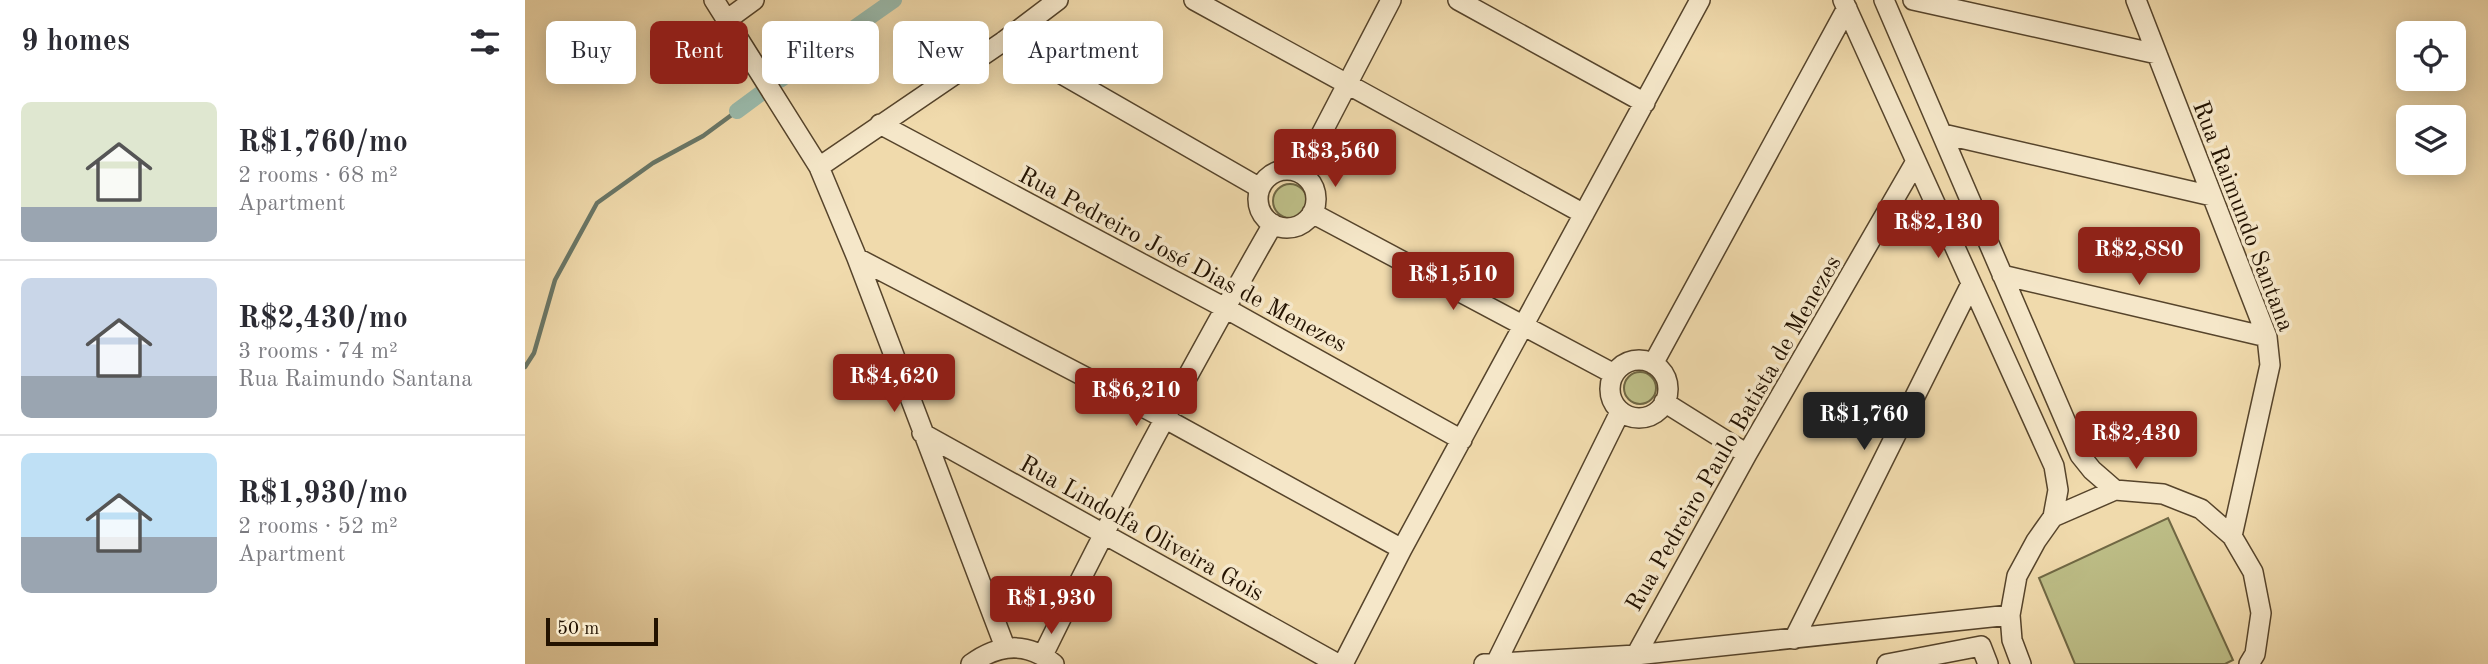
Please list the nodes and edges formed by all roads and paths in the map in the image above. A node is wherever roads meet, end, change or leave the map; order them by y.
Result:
1 (714, 0) edge
2 (754, 0) edge
3 (1058, 0) edge
4 (1194, 0) edge
5 (1391, 0) edge
6 (1458, 0) edge
7 (1700, 0) edge
8 (1884, 0) edge
9 (1913, 0) edge
10 (2136, 0) edge
11 (1845, 4) edge
12 (728, 19) junction
13 (1030, 21) edge
14 (1003, 42) edge
15 (2157, 54) junction
16 (1079, 84) edge
17 (1346, 85) junction
18 (1645, 103) junction
19 (880, 124) junction
20 (1943, 134) junction
21 (1915, 163) junction
22 (819, 167) junction
23 (1301, 173) junction
24 (1260, 188) junction
25 (2212, 196) junction
26 (1312, 213) junction
27 (1584, 214) junction
28 (1273, 224) junction
29 (857, 258) junction
30 (2003, 275) junction
31 (1971, 284) junction
32 (1225, 308) junction
33 (1523, 327) junction
34 (2267, 337) junction
35 (1653, 364) junction
36 (1614, 374) junction
37 (1664, 402) junction
38 (1620, 412) junction
39 (1164, 418) junction
40 (922, 433) junction
41 (1462, 440) junction
42 (1747, 454) junction
43 (2115, 490) junction
44 (2053, 517) junction
45 (1102, 534) junction
46 (2232, 536) junction
47 (1402, 549) junction
48 (2010, 615) junction
49 (1794, 639) junction
50 (1005, 647) junction
51 (1636, 655) junction
52 (1985, 655) edge
53 (1049, 659) edge
54 (971, 664) edge
55 (1340, 664) edge
56 (1490, 664) edge
57 (1887, 664) edge
58 (2021, 664) edge
59 (2249, 664) edge

1 - 12 street
2 - 12 street
3 - 13 street
4 - 17 street
5 - 17 street
6 - 18 street
7 - 18 street
8 - 20 street
9 - 15 street
10 - 15 street, Rua Raimundo Santana
11 - 21 street
11 - 35 street
12 - 22 street
14 - 19 street
15 - 25 street, Rua Raimundo Santana
16 - 24 street
17 - 23 street
17 - 27 street
18 - 27 street
19 - 22 street
19 - 32 street, Rua Pedreiro José Dias de Menezes
20 - 25 street
20 - 30 street
21 - 31 street
21 - 42 street, Rua Pedreiro Paulo Batista de Menezes
22 - 29 street
23 - 24 street
23 - 26 street
24 - 28 street
25 - 34 street, Rua Raimundo Santana
26 - 28 street
26 - 33 street
27 - 33 street
28 - 32 street
29 - 39 street
29 - 40 street
30 - 34 street
30 - 43 street
31 - 44 street
31 - 49 street
32 - 39 street
32 - 41 street, Rua Pedreiro José Dias de Menezes
33 - 36 street
33 - 41 street
34 - 46 street, Rua Raimundo Santana
35 - 36 street
35 - 37 street
36 - 38 street
37 - 38 street
37 - 42 street
38 - 56 street
39 - 45 street
39 - 47 street
40 - 45 street, Rua Lindolfa Oliveira Gois
40 - 50 street
41 - 47 street
42 - 51 street, Rua Pedreiro Paulo Batista de Menezes
43 - 44 street
43 - 46 street
44 - 48 street
45 - 53 street
45 - 55 street, Rua Lindolfa Oliveira Gois
46 - 59 street
47 - 55 street
48 - 49 street
48 - 58 street
49 - 51 street
50 - 53 street
50 - 54 street
51 - 56 street
52 - 57 street

